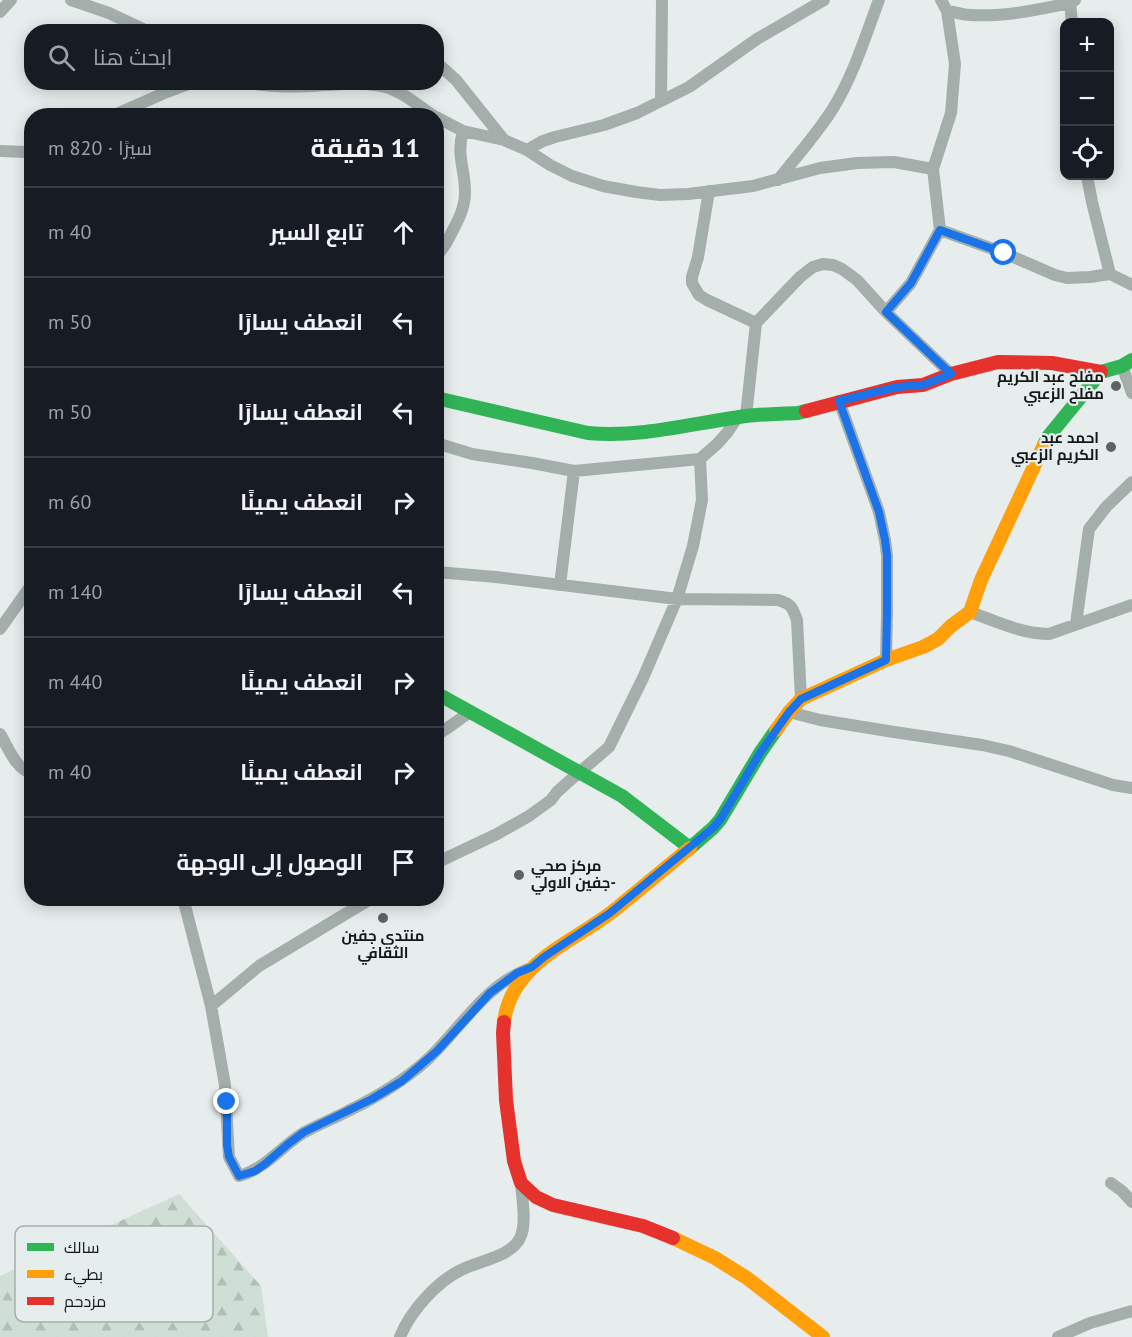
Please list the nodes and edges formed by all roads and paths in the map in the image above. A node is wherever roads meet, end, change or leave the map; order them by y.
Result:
1 (11, 0) edge
2 (71, 0) edge
3 (662, 0) edge
4 (824, 0) edge
5 (879, 0) edge
6 (1072, 1) edge
7 (944, 5) edge
8 (0, 12) edge
9 (1072, 18) edge
10 (132, 24) edge
11 (444, 69) edge
12 (173, 90) edge
13 (393, 90) edge
14 (661, 101) junction
15 (130, 108) edge
16 (422, 108) edge
17 (444, 121) edge
18 (463, 131) junction
19 (504, 140) junction
20 (527, 150) junction
21 (0, 151) edge
22 (24, 152) edge
23 (933, 169) junction
24 (778, 180) junction
25 (1087, 180) edge
26 (709, 191) junction
27 (940, 230) junction
28 (444, 246) edge
29 (1110, 274) junction
30 (1132, 285) edge
31 (886, 312) junction
32 (756, 323) junction
33 (1127, 363) edge
34 (1101, 372) junction
35 (951, 374) junction
36 (1132, 393) edge
37 (444, 400) edge
38 (839, 401) junction
39 (741, 417) junction
40 (444, 445) edge
41 (700, 459) junction
42 (574, 471) junction
43 (1132, 482) edge
44 (444, 573) edge
45 (560, 585) junction
46 (24, 595) edge
47 (677, 599) junction
48 (1132, 605) edge
49 (969, 612) junction
50 (1076, 624) junction
51 (0, 628) edge
52 (886, 660) junction
53 (444, 697) edge
54 (801, 699) junction
55 (470, 712) junction
56 (789, 712) junction
57 (444, 730) edge
58 (0, 734) edge
59 (24, 770) edge
60 (579, 772) junction
61 (1132, 788) edge
62 (690, 848) junction
63 (444, 859) edge
64 (185, 906) edge
65 (359, 906) edge
66 (532, 967) junction
67 (211, 1006) junction
68 (521, 1183) junction
69 (1111, 1183) dead end
70 (1132, 1202) edge
71 (1132, 1311) edge
72 (400, 1337) edge
73 (823, 1337) edge
74 (1058, 1337) edge

1 - 8 street
2 - 10 street
3 - 14 street
4 - 14 street
5 - 24 street
6 - 7 street
6 - 9 street
7 - 23 street
11 - 19 street
12 - 15 street
13 - 16 street
14 - 20 street
17 - 18 street
18 - 19 street
18 - 28 street
19 - 20 street
20 - 26 street
21 - 22 street
23 - 24 street
23 - 27 street
24 - 26 street
25 - 29 street
26 - 32 street
27 - 29 street
27 - 31 street
29 - 30 street
31 - 32 street
31 - 35 street
32 - 39 street
33 - 34 street
33 - 36 street
34 - 35 street
34 - 49 street
35 - 38 street
37 - 39 street
38 - 39 street
38 - 52 street
39 - 41 street
40 - 42 street
41 - 42 street
41 - 47 street
42 - 45 street
43 - 50 street
44 - 45 street
45 - 47 street
46 - 51 street
47 - 54 street
47 - 60 street
48 - 50 street
49 - 50 street
49 - 52 street
52 - 54 street
53 - 55 street
54 - 56 street
55 - 57 street
55 - 60 street
56 - 61 street
56 - 62 street
58 - 59 street
60 - 62 street
60 - 63 street
62 - 66 street
64 - 67 street
65 - 67 street
66 - 67 street
66 - 68 street
68 - 72 street
68 - 73 street
69 - 70 street
71 - 74 street

